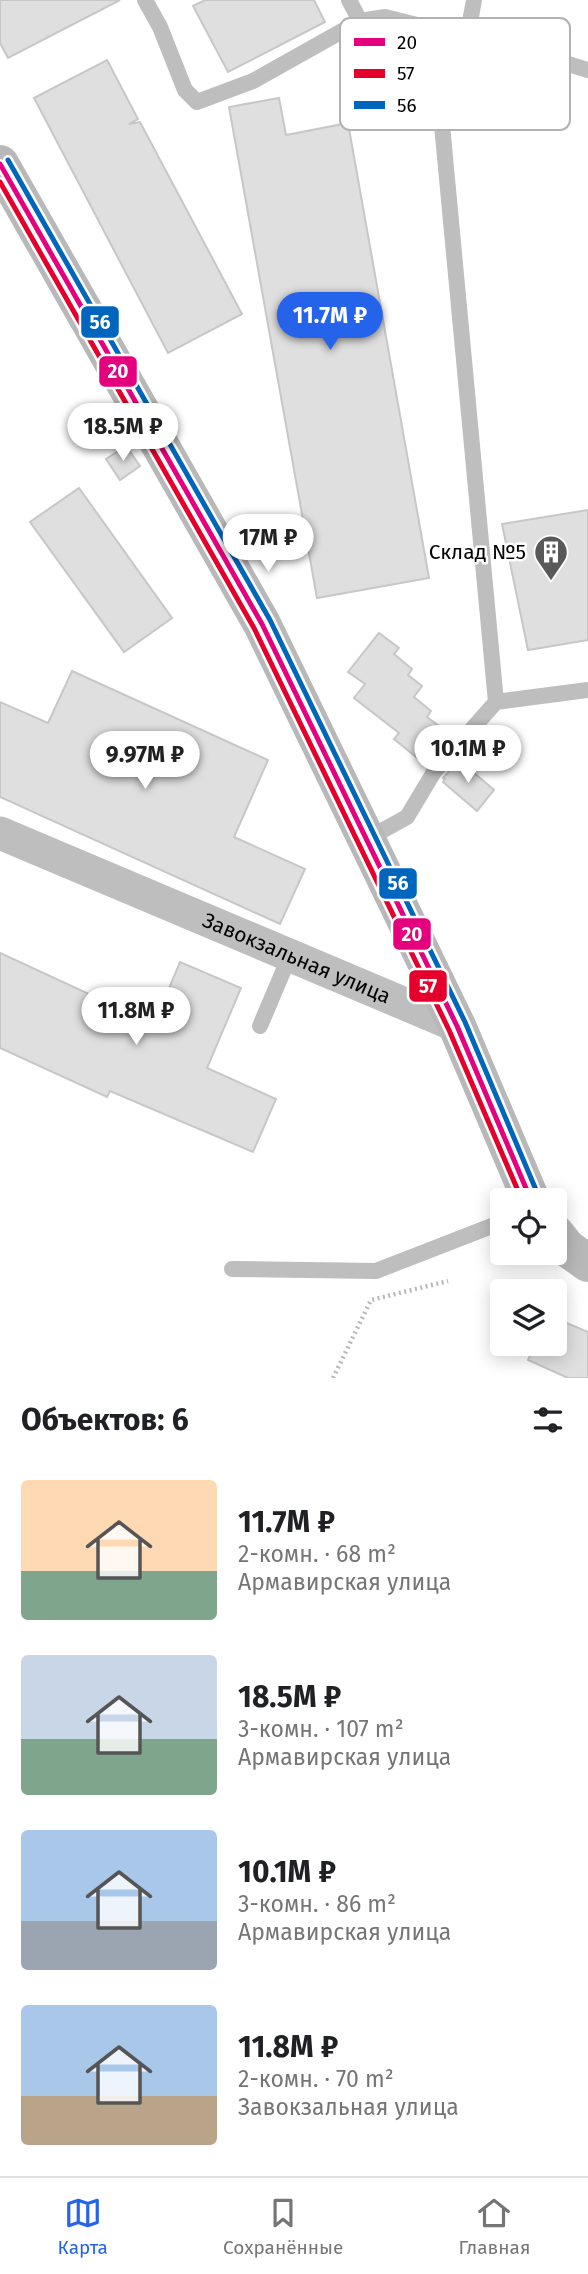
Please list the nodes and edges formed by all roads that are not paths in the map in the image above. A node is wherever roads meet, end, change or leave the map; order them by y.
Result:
1 (145, 0) edge
2 (349, 0) edge
3 (474, 0) edge
4 (358, 18) edge
5 (471, 18) edge
6 (340, 32) edge
7 (570, 64) edge
8 (588, 70) edge
9 (442, 130) edge
10 (0, 164) edge
11 (588, 690) edge
12 (496, 702) junction
13 (0, 832) edge
14 (367, 839) junction
15 (290, 955) junction
16 (260, 1026) dead end
17 (457, 1026) junction
18 (526, 1188) edge
19 (490, 1227) edge
20 (567, 1248) edge
21 (588, 1263) edge
22 (232, 1269) dead end

1 - 6 lane
2 - 4 lane
3 - 5 lane
7 - 8 lane
9 - 12 lane
10 - 14 main road
11 - 12 lane
12 - 14 lane
13 - 15 street, Завокзальная улица
14 - 17 main road
15 - 16 lane
15 - 17 street, Завокзальная улица
17 - 18 main road
19 - 22 lane
20 - 21 main road

